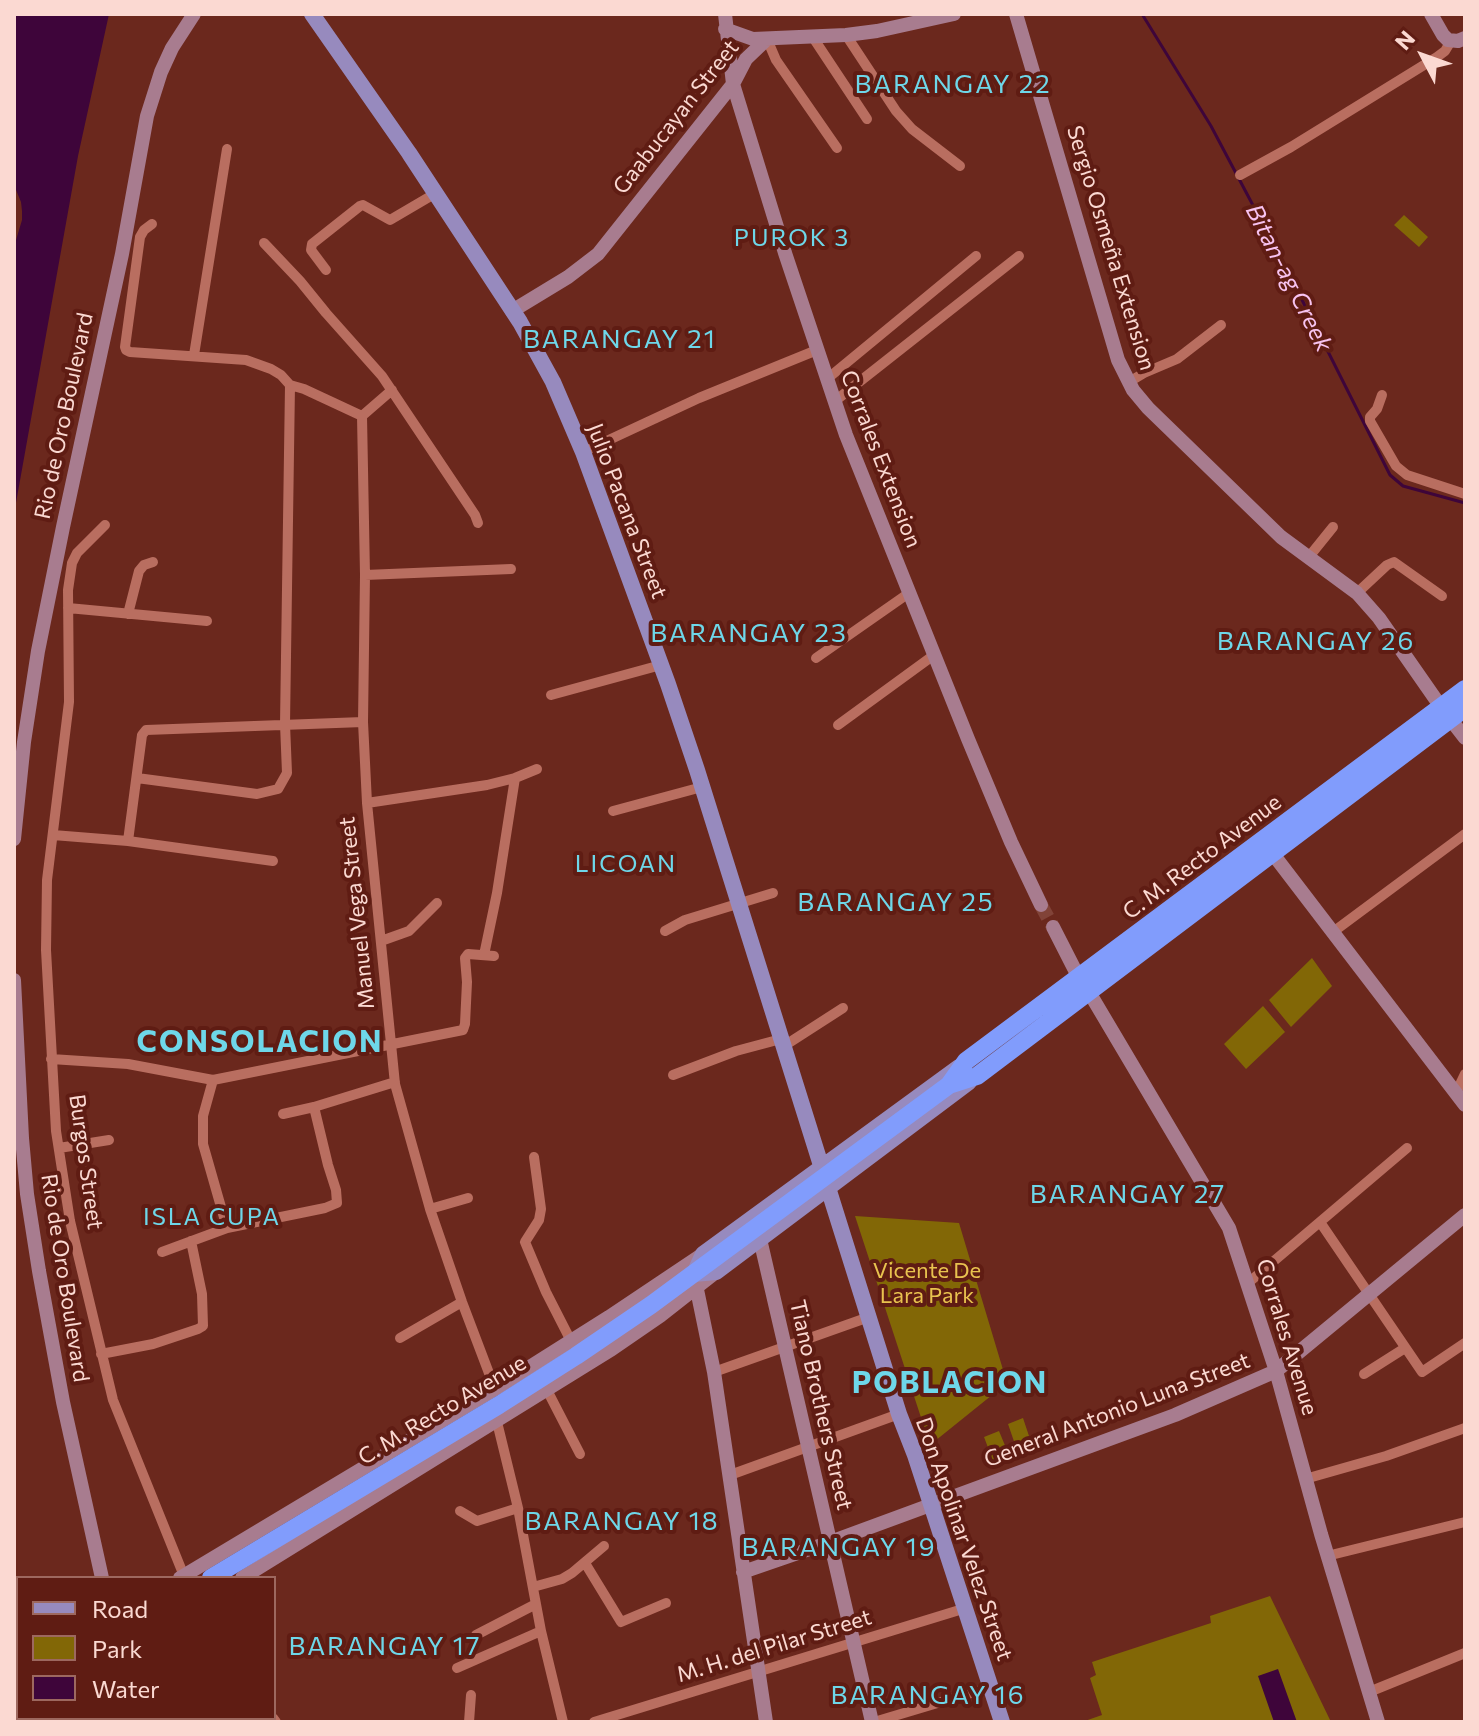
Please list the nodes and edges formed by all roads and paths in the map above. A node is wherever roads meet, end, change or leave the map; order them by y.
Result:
1 (194, 14) edge
2 (312, 14) edge
3 (954, 14) edge
4 (1016, 14) edge
5 (1431, 14) edge
6 (725, 22) edge
7 (846, 35) junction
8 (812, 36) junction
9 (767, 39) junction
10 (1458, 39) edge
11 (733, 84) junction
12 (867, 119) dead end
13 (837, 148) dead end
14 (227, 149) dead end
15 (960, 166) dead end
16 (1240, 175) dead end
17 (436, 193) junction
18 (152, 224) dead end
19 (264, 243) dead end
20 (976, 256) dead end
21 (1019, 256) dead end
22 (326, 270) dead end
23 (512, 311) junction
24 (1221, 325) dead end
25 (817, 350) junction
26 (194, 355) junction
27 (827, 379) junction
28 (1129, 382) junction
29 (290, 385) junction
30 (392, 390) junction
31 (1382, 395) dead end
32 (835, 401) junction
33 (362, 416) junction
34 (583, 452) junction
35 (1465, 494) edge
36 (478, 523) dead end
37 (105, 525) dead end
38 (1333, 527) dead end
39 (1308, 558) junction
40 (153, 562) dead end
41 (511, 569) dead end
42 (365, 575) junction
43 (909, 593) junction
44 (1357, 593) junction
45 (1442, 596) dead end
46 (68, 608) junction
47 (128, 614) junction
48 (207, 621) dead end
49 (934, 655) junction
50 (816, 658) dead end
51 (661, 665) junction
52 (1465, 689) edge
53 (551, 695) dead end
54 (1452, 712) edge
55 (363, 722) junction
56 (285, 724) junction
57 (838, 725) dead end
58 (1465, 738) edge
59 (537, 769) dead end
60 (137, 778) junction
61 (515, 778) junction
62 (702, 787) junction
63 (367, 803) junction
64 (613, 811) dead end
65 (1465, 834) edge
66 (53, 835) junction
67 (14, 839) edge
68 (128, 841) junction
69 (1273, 854) junction
70 (273, 861) dead end
71 (773, 893) dead end
72 (437, 903) dead end
73 (739, 904) junction
74 (1041, 905) tunnel mouth
75 (1053, 927) tunnel mouth
76 (665, 931) dead end
77 (1333, 932) junction
78 (381, 941) junction
79 (14, 980) edge
80 (1084, 985) junction
81 (843, 1008) dead end
82 (782, 1042) junction
83 (390, 1045) junction
84 (51, 1059) junction
85 (972, 1069) junction
86 (1465, 1074) edge
87 (673, 1075) dead end
88 (213, 1080) junction
89 (395, 1082) junction
90 (1460, 1099) edge
91 (314, 1107) junction
92 (283, 1114) dead end
93 (109, 1140) dead end
94 (59, 1148) junction
95 (1407, 1148) dead end
96 (534, 1157) dead end
97 (822, 1167) junction
98 (829, 1187) junction
99 (468, 1198) dead end
100 (430, 1209) junction
101 (835, 1209) junction
102 (786, 1213) junction
103 (1465, 1215) edge
104 (1320, 1222) junction
105 (227, 1228) junction
106 (760, 1239) junction
107 (191, 1241) junction
108 (162, 1252) dead end
109 (703, 1254) junction
110 (695, 1281) junction
111 (1248, 1283) junction
112 (1369, 1294) junction
113 (462, 1302) junction
114 (869, 1317) junction
115 (400, 1338) dead end
116 (571, 1341) junction
117 (1465, 1343) edge
118 (785, 1347) junction
119 (1405, 1348) junction
120 (101, 1354) junction
121 (1276, 1371) junction
122 (714, 1372) junction
123 (1364, 1374) dead end
124 (495, 1389) junction
125 (547, 1390) junction
126 (899, 1414) junction
127 (497, 1422) junction
128 (1465, 1428) edge
129 (808, 1447) junction
130 (580, 1454) dead end
131 (730, 1475) junction
132 (1305, 1479) junction
133 (931, 1504) junction
134 (518, 1508) junction
135 (460, 1511) dead end
136 (1465, 1522) edge
137 (830, 1542) junction
138 (604, 1546) dead end
139 (1327, 1556) junction
140 (585, 1563) junction
141 (743, 1572) junction
142 (102, 1576) edge
143 (183, 1576) edge
144 (185, 1576) edge
145 (214, 1576) edge
146 (245, 1576) edge
147 (533, 1587) junction
148 (666, 1603) dead end
149 (536, 1604) junction
150 (966, 1608) junction
151 (541, 1631) junction
152 (476, 1635) dead end
153 (853, 1642) junction
154 (1465, 1653) edge
155 (457, 1668) dead end
156 (759, 1672) junction
157 (991, 1687) junction
158 (1369, 1692) junction
159 (471, 1695) dead end
160 (469, 1722) edge
161 (563, 1722) edge
162 (594, 1722) edge
163 (766, 1722) edge
164 (873, 1722) edge
165 (1002, 1722) edge
166 (1378, 1722) edge

1 - 67 main road, Rio de Oro Boulevard
2 - 17 main road, Julio Pacana Street
3 - 7 main road, Gaabucayan Street
4 - 28 main road, Sergio Osmeña Extension
5 - 10 main road
6 - 9 main road
6 - 11 main road, Corrales Extension
7 - 8 main road, Gaabucayan Street
7 - 15 street
8 - 9 main road, Gaabucayan Street
8 - 12 street
9 - 11 main road, Gaabucayan Street
9 - 13 street
10 - 16 street
11 - 23 main road, Gaabucayan Street
11 - 25 main road, Corrales Extension
14 - 26 street
17 - 22 street
17 - 23 main road, Julio Pacana Street
18 - 26 street
19 - 30 street
20 - 27 street
21 - 32 street
23 - 34 main road, Julio Pacana Street
24 - 28 street
25 - 27 main road, Corrales Extension
25 - 34 street
26 - 29 street
27 - 32 main road, Corrales Extension
28 - 39 main road, Sergio Osmeña Extension
29 - 33 street
29 - 56 street
30 - 33 street
30 - 36 street
31 - 35 street
32 - 43 main road, Corrales Extension
33 - 42 street, Manuel Vega Street
34 - 51 main road, Julio Pacana Street
37 - 46 street, Burgos Street
38 - 39 street
39 - 44 main road, Sergio Osmeña Extension
40 - 47 street
41 - 42 street
42 - 55 street, Manuel Vega Street
43 - 49 main road, Corrales Extension
43 - 50 street
44 - 45 street
44 - 54 main road, Sergio Osmeña Extension
46 - 47 street
46 - 66 street, Burgos Street
47 - 48 street
49 - 57 street
49 - 74 main road, Corrales Extension
51 - 53 street
51 - 62 main road, Julio Pacana Street
52 - 54 highway, C. M. Recto Avenue
54 - 58 main road, Sergio Osmeña Extension
54 - 69 highway, C. M. Recto Avenue
54 - 80 highway, C. M. Recto Avenue
55 - 56 street
55 - 63 street, Manuel Vega Street
56 - 60 street
56 - 60 street
59 - 61 street
60 - 68 street
61 - 63 street
61 - 83 street
62 - 64 street
62 - 73 main road, Julio Pacana Street
63 - 78 street, Manuel Vega Street
65 - 77 street
66 - 68 street
66 - 84 street, Burgos Street
68 - 70 street
69 - 77 main road
69 - 80 highway, C. M. Recto Avenue
71 - 73 street
72 - 78 street
73 - 76 street
73 - 82 main road, Julio Pacana Street
75 - 80 main road
77 - 90 main road
78 - 83 street, Manuel Vega Street
79 - 142 main road, Rio de Oro Boulevard
80 - 85 highway, C. M. Recto Avenue
80 - 111 main road, Corrales Avenue
81 - 82 street
82 - 87 street
82 - 97 main road, Julio Pacana Street
83 - 88 street
83 - 89 street, Manuel Vega Street
84 - 88 street
84 - 94 street, Burgos Street
85 - 97 main road, C. M. Recto Avenue
85 - 98 main road, C. M. Recto Avenue
85 - 102 highway, C. M. Recto Avenue
86 - 90 street
88 - 105 street
89 - 91 street
89 - 100 street, Manuel Vega Street
91 - 92 street
91 - 105 street
93 - 94 street
94 - 120 street, Burgos Street
95 - 104 street
96 - 116 street
97 - 98 main road, Julio Pacana Street
97 - 109 main road, C. M. Recto Avenue
98 - 101 main road, Don Apolinar Velez Street
98 - 102 main road, C. M. Recto Avenue
99 - 100 street
100 - 113 street, Manuel Vega Street
101 - 102 main road
101 - 114 main road, Don Apolinar Velez Street
102 - 106 main road, C. M. Recto Avenue
102 - 110 highway, C. M. Recto Avenue
103 - 112 main road, General Antonio Luna Street
104 - 111 street
104 - 112 street
105 - 107 street
106 - 110 main road, C. M. Recto Avenue
106 - 118 main road, Tiano Brothers Street
107 - 108 street
107 - 120 street
109 - 110 main road, C. M. Recto Avenue
109 - 116 main road
110 - 122 main road
110 - 125 main road
110 - 145 highway, C. M. Recto Avenue
111 - 121 main road, Corrales Avenue
112 - 119 street
112 - 121 main road, General Antonio Luna Street
113 - 115 street
113 - 124 street, Manuel Vega Street
114 - 118 street
114 - 126 main road, Don Apolinar Velez Street
116 - 124 main road
117 - 119 street
118 - 122 street
118 - 129 main road, Tiano Brothers Street
119 - 123 street
120 - 143 street, Burgos Street
121 - 132 main road, Corrales Avenue
121 - 133 main road, General Antonio Luna Street
122 - 131 main road
124 - 144 main road
125 - 127 main road
125 - 130 street
126 - 129 street
126 - 133 main road, Don Apolinar Velez Street
127 - 134 street
127 - 146 main road
128 - 132 street
129 - 131 street
129 - 137 main road, Tiano Brothers Street
131 - 141 main road
132 - 139 main road, Corrales Avenue
133 - 137 main road, General Antonio Luna Street
133 - 150 main road, Don Apolinar Velez Street
134 - 135 street
134 - 147 street
136 - 139 street
137 - 141 main road, General Antonio Luna Street
137 - 153 main road, Tiano Brothers Street
138 - 140 street
139 - 158 main road, Corrales Avenue
140 - 147 street
140 - 148 street
141 - 156 main road
147 - 149 street
149 - 151 street
149 - 152 street
150 - 153 street, M. H. del Pilar Street
150 - 157 main road, Don Apolinar Velez Street
151 - 155 street
151 - 161 street
153 - 156 street, M. H. del Pilar Street
153 - 164 main road, Tiano Brothers Street
154 - 158 street
156 - 162 street, M. H. del Pilar Street
156 - 163 main road
157 - 164 street
157 - 165 main road, Don Apolinar Velez Street
158 - 166 main road, Corrales Avenue
159 - 160 street

